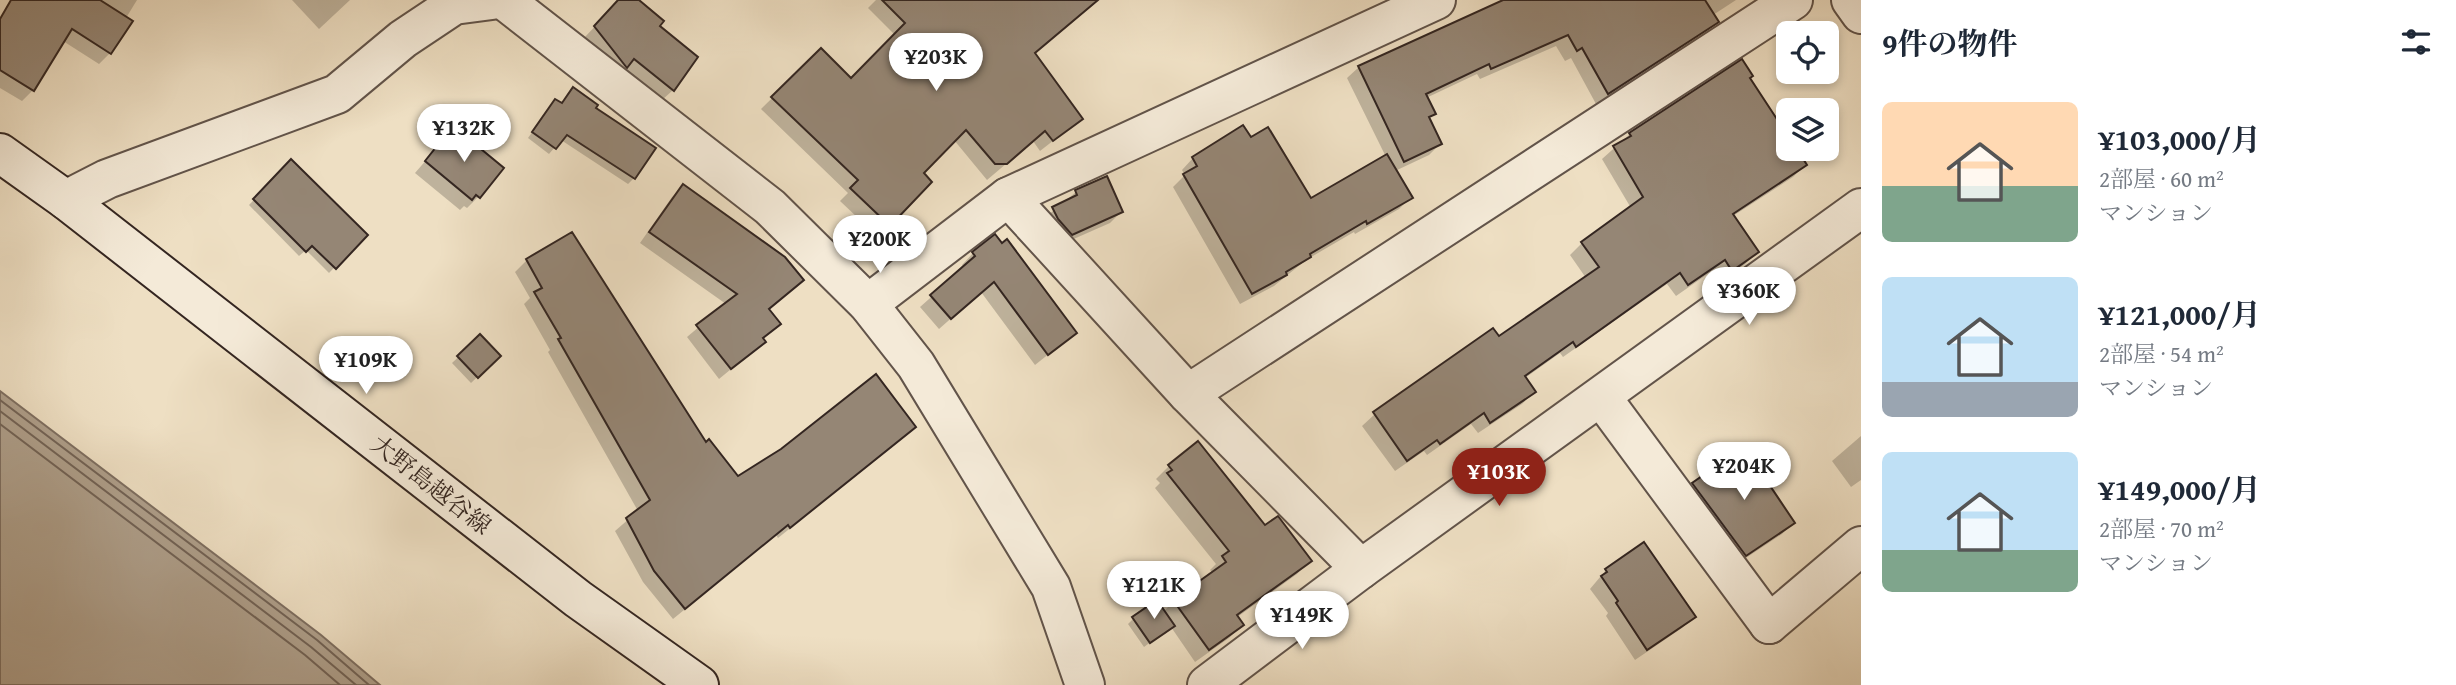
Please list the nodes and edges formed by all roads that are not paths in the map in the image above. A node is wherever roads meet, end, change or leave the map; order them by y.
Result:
1 (492, 0) edge
2 (504, 0) edge
3 (1436, 0) edge
4 (1793, 0) edge
5 (1852, 0) edge
6 (1861, 14) edge
7 (0, 153) edge
8 (1008, 197) junction
9 (66, 200) junction
10 (1861, 208) edge
11 (868, 304) junction
12 (1188, 394) junction
13 (1602, 398) junction
14 (1861, 546) edge
15 (1361, 569) junction
16 (699, 685) edge
17 (1085, 685) edge
18 (1208, 685) edge

1 - 9 street
2 - 11 street
3 - 8 street
4 - 12 street
5 - 6 street
7 - 9 street, 大野島越谷線
8 - 11 street
8 - 12 street
9 - 16 street, 大野島越谷線
10 - 13 street
11 - 17 street
12 - 15 street
13 - 14 street
13 - 15 street
15 - 18 street

